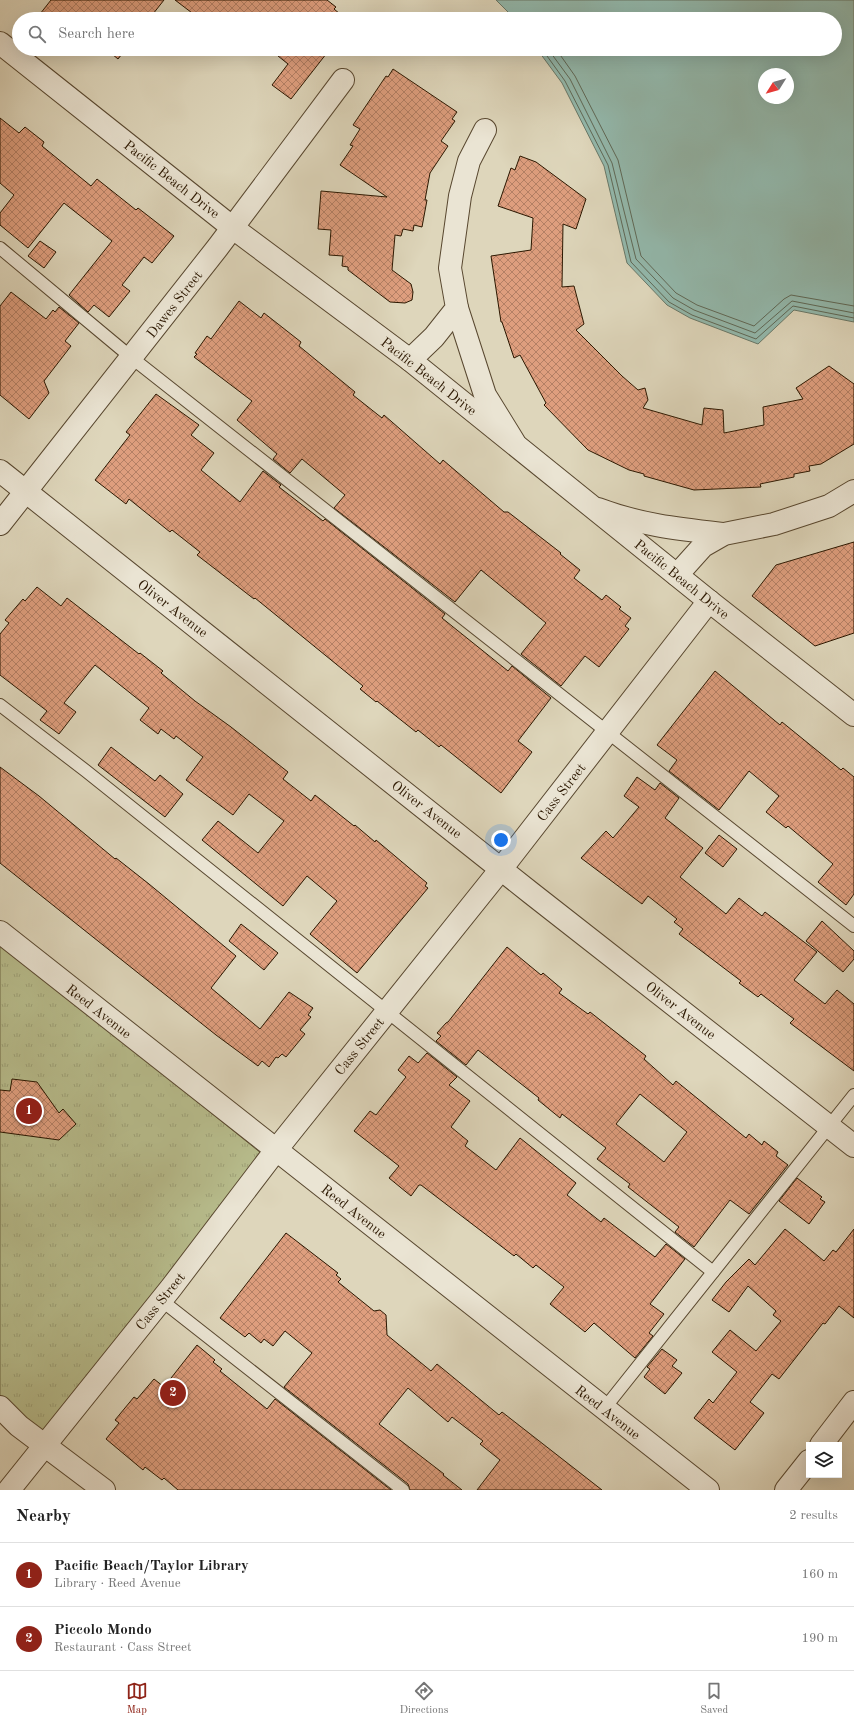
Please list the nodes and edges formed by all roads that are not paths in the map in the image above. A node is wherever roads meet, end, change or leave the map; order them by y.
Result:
1 (0, 43) edge
2 (12, 53) edge
3 (16, 56) edge
4 (342, 80) dead end
5 (485, 130) dead end
6 (233, 228) junction
7 (0, 248) edge
8 (457, 308) junction
9 (132, 358) junction
10 (410, 360) junction
11 (518, 448) junction
12 (0, 471) edge
13 (26, 491) junction
14 (854, 491) edge
15 (591, 506) junction
16 (0, 524) edge
17 (724, 534) junction
18 (677, 575) junction
19 (709, 601) junction
20 (0, 704) edge
21 (854, 715) edge
22 (607, 733) junction
23 (501, 869) junction
24 (854, 926) edge
25 (0, 932) edge
26 (386, 1012) junction
27 (854, 1095) edge
28 (829, 1126) junction
29 (854, 1146) edge
30 (276, 1150) junction
31 (713, 1272) junction
32 (161, 1300) junction
33 (854, 1402) edge
34 (0, 1407) edge
35 (604, 1409) junction
36 (823, 1442) edge
37 (45, 1445) junction
38 (806, 1464) edge
39 (9, 1490) edge
40 (104, 1490) edge
41 (403, 1490) edge
42 (708, 1490) edge
43 (786, 1490) edge

1 - 2 street, Pacific Beach Drive
3 - 6 street, Pacific Beach Drive
4 - 6 street, Dawes Street
5 - 8 street
6 - 9 street, Dawes Street
6 - 10 street, Pacific Beach Drive
7 - 9 lane
8 - 10 street
8 - 11 street
9 - 13 street, Dawes Street
9 - 22 lane
10 - 11 street, Pacific Beach Drive
11 - 15 street, Pacific Beach Drive
12 - 13 street, Oliver Avenue
13 - 16 street, Dawes Street
13 - 23 street, Oliver Avenue
14 - 17 street
15 - 17 street
15 - 18 street, Pacific Beach Drive
17 - 18 street
18 - 19 street, Pacific Beach Drive
19 - 21 street, Pacific Beach Drive
19 - 22 street, Cass Street
20 - 26 lane
22 - 23 street, Cass Street
22 - 24 lane
23 - 26 street, Cass Street
23 - 28 street, Oliver Avenue
25 - 30 street, Reed Avenue
26 - 30 street, Cass Street
26 - 31 lane
27 - 28 lane
28 - 29 street, Oliver Avenue
28 - 31 lane
30 - 32 street, Cass Street
30 - 35 street, Reed Avenue
31 - 35 lane
32 - 37 street, Cass Street
32 - 41 lane
33 - 36 street
34 - 37 street
35 - 42 street, Reed Avenue
37 - 39 street, Cass Street
37 - 40 street
38 - 43 street

